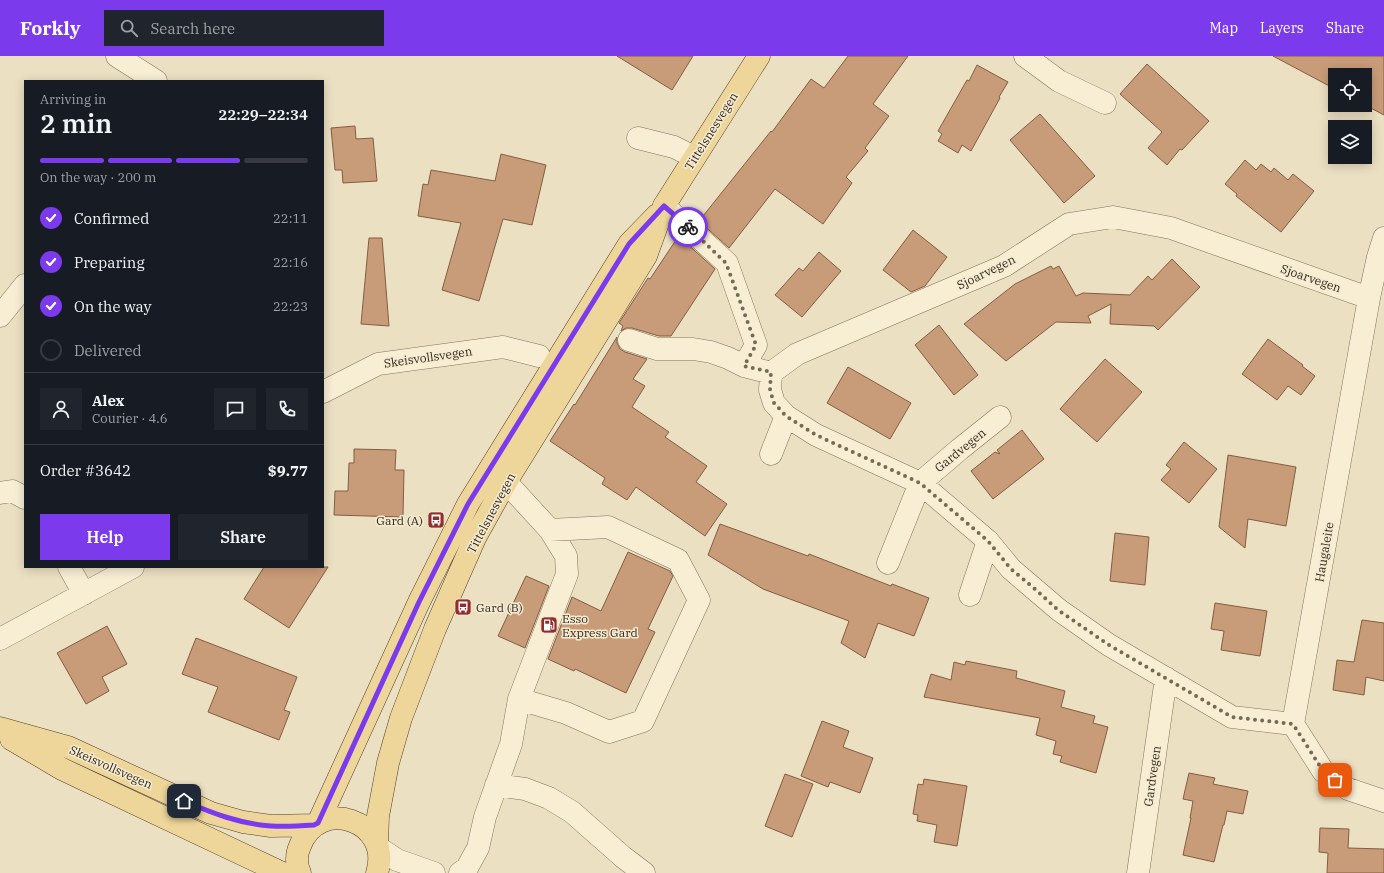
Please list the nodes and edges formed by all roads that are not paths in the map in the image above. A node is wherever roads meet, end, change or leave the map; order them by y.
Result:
1 (117, 56) edge
2 (759, 56) edge
3 (1025, 56) edge
4 (154, 80) edge
5 (1104, 103) dead end
6 (638, 138) dead end
7 (694, 157) junction
8 (664, 206) junction
9 (1382, 251) edge
10 (24, 286) edge
11 (1369, 298) junction
12 (0, 316) edge
13 (629, 340) dead end
14 (539, 356) dead end
15 (744, 366) junction
16 (771, 372) junction
17 (324, 391) edge
18 (786, 416) junction
19 (1000, 417) dead end
20 (771, 454) dead end
21 (506, 482) junction
22 (920, 483) junction
23 (0, 493) edge
24 (24, 497) edge
25 (550, 530) junction
26 (988, 541) junction
27 (888, 563) dead end
28 (70, 568) edge
29 (131, 568) edge
30 (84, 594) junction
31 (970, 596) dead end
32 (0, 639) edge
33 (1166, 678) junction
34 (519, 699) junction
35 (1293, 724) junction
36 (0, 728) edge
37 (0, 732) edge
38 (496, 785) junction
39 (1384, 801) edge
40 (316, 824) junction
41 (378, 846) junction
42 (282, 873) edge
43 (300, 873) edge
44 (377, 873) edge
45 (434, 873) edge
46 (460, 873) edge
47 (644, 873) edge
48 (1138, 873) edge

1 - 4 street
2 - 7 main road, Tittelsnesvegen
3 - 5 street
6 - 7 street
7 - 8 main road, Tittelsnesvegen
8 - 15 street
8 - 21 main road, Tittelsnesvegen
8 - 40 main road, Tittelsnesvegen
9 - 11 street, Haugaleite
10 - 12 street
11 - 16 street, Sjoarvegen
11 - 35 street, Haugaleite
13 - 15 street
14 - 17 street, Skeisvollsvegen
15 - 16 street
16 - 18 street
18 - 20 street
18 - 22 street
19 - 22 street, Gardvegen
21 - 25 street
21 - 41 main road, Tittelsnesvegen
22 - 26 street
22 - 27 street, Gardvegen
23 - 24 street
25 - 34 street
25 - 34 street
26 - 31 street
26 - 33 street
28 - 30 street
29 - 30 street
30 - 32 street
33 - 35 street
33 - 48 street, Gardvegen
34 - 38 street
35 - 39 street
36 - 40 main road, Skeisvollsvegen
37 - 42 main road, Skeisvollsvegen
38 - 46 street
38 - 47 street
40 - 41 main road, Skeisvollsvegen
40 - 43 main road, Tittelsnesvegen
41 - 44 main road, Tittelsnesvegen
41 - 45 street

